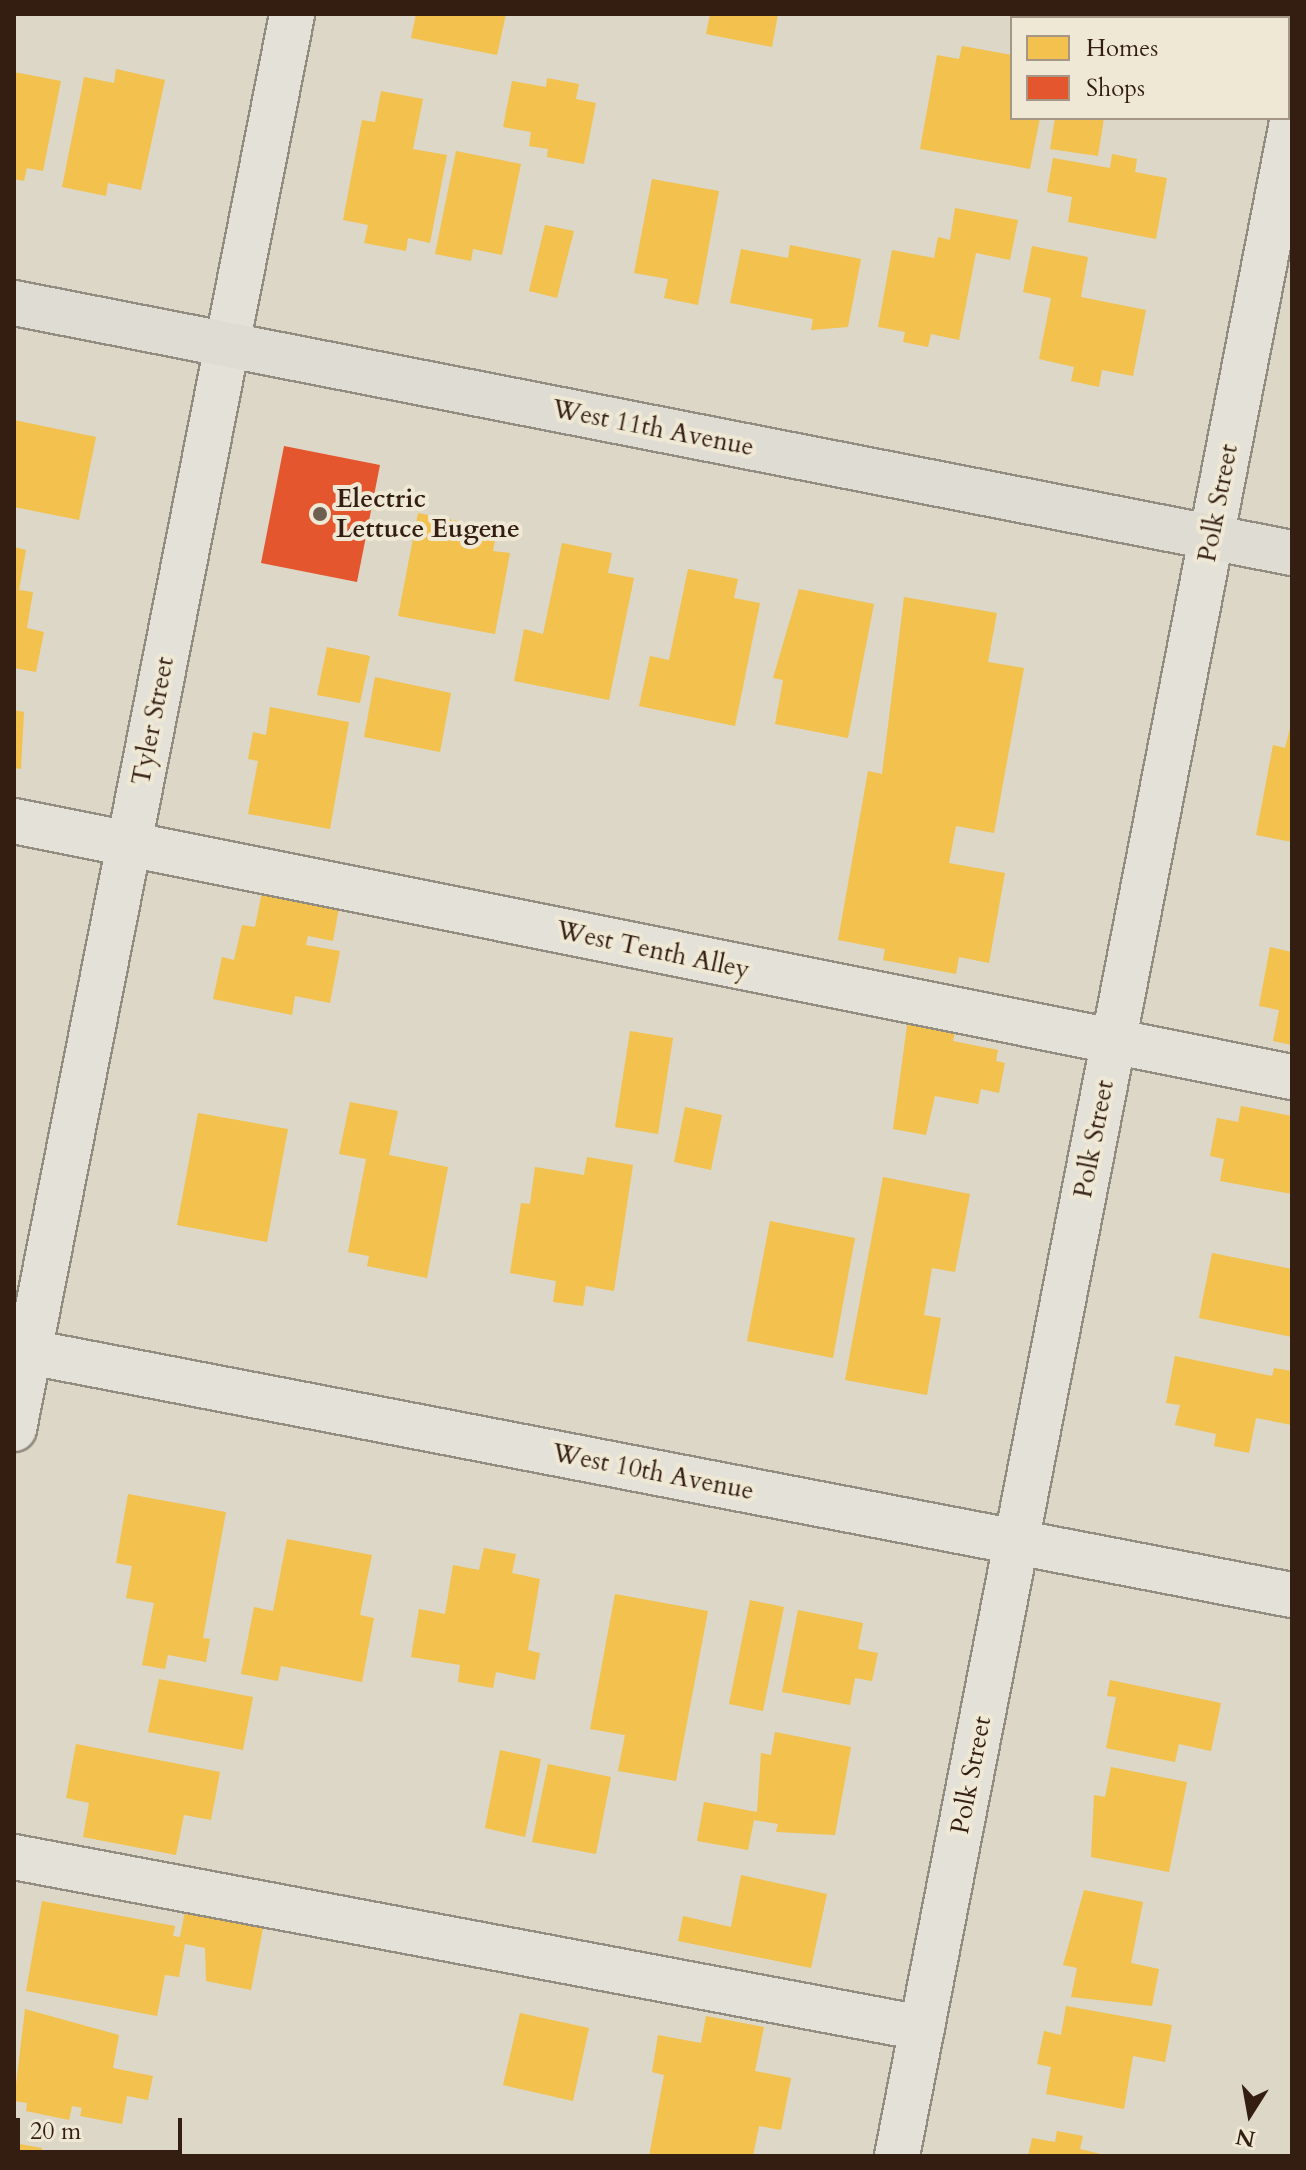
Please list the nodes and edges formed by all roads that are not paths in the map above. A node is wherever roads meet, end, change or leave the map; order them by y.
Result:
1 (292, 14) edge
2 (1292, 122) edge
3 (14, 303) edge
4 (224, 345) junction
5 (1211, 538) junction
6 (1292, 553) edge
7 (14, 821) edge
8 (131, 843) junction
9 (1113, 1043) junction
10 (1292, 1077) edge
11 (22, 1351) edge
12 (14, 1429) edge
13 (1016, 1542) junction
14 (1292, 1595) edge
15 (14, 1857) edge
16 (922, 2028) junction
17 (897, 2156) edge

1 - 4 street, Tyler Street
2 - 5 street, Polk Street
3 - 4 main road, West 11th Avenue
4 - 5 main road, West 11th Avenue
4 - 8 street, Tyler Street
5 - 6 main road, West 11th Avenue
5 - 9 street, Polk Street
7 - 8 street, West Tenth Alley
8 - 9 street, West Tenth Alley
8 - 11 street, Tyler Street
9 - 10 street, West Tenth Alley
9 - 13 street, Polk Street
11 - 12 street, Tyler Street
11 - 13 street, West 10th Avenue
13 - 14 street, West 10th Avenue
13 - 16 street, Polk Street
15 - 16 street
16 - 17 street, Polk Street

